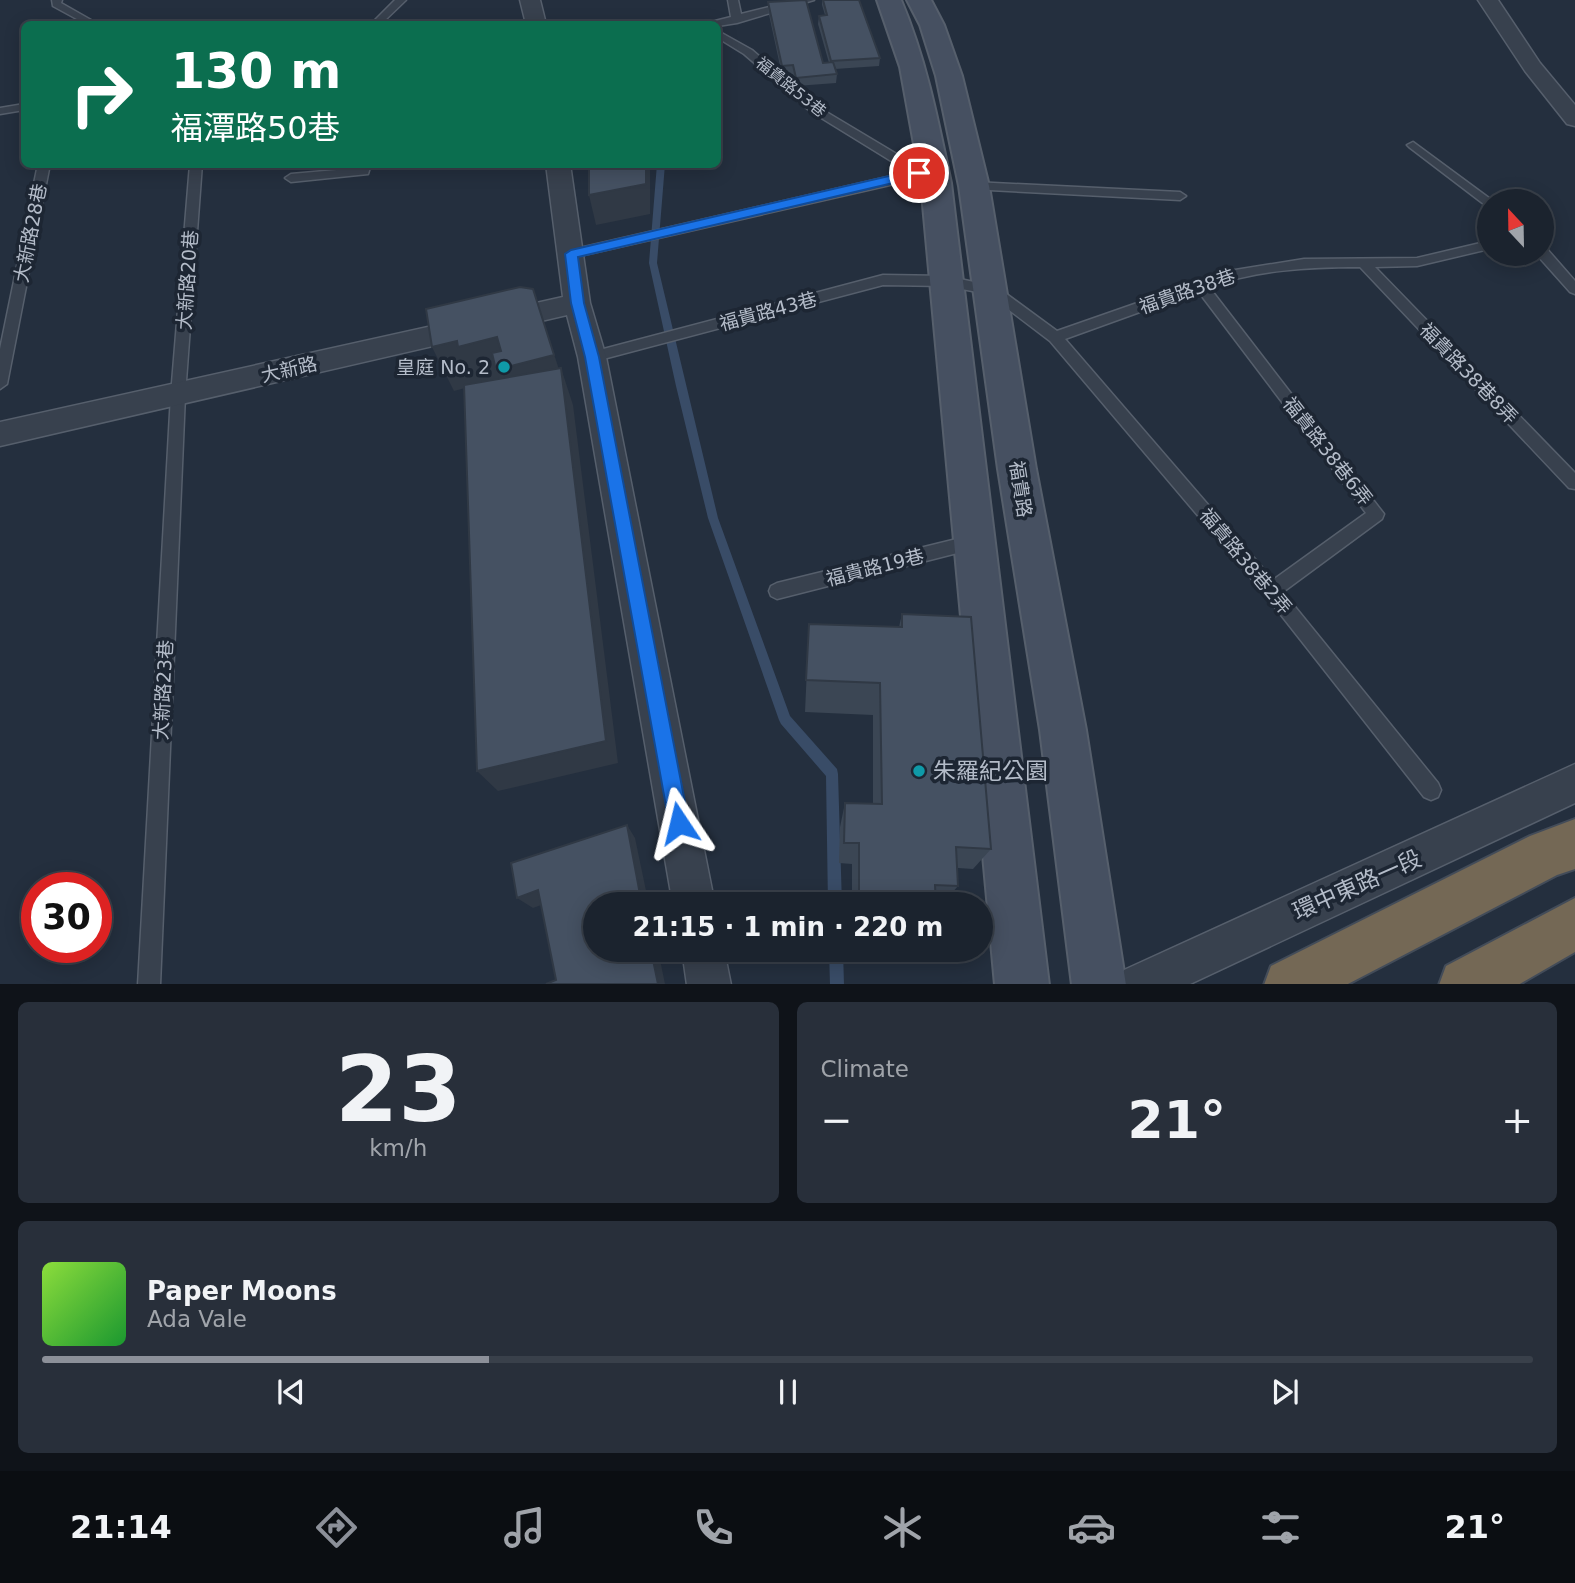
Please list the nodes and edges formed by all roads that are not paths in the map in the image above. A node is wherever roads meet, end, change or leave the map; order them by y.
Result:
1 (57, 0) edge
2 (401, 0) edge
3 (530, 0) edge
4 (733, 0) edge
5 (809, 0) edge
6 (889, 0) edge
7 (919, 0) edge
8 (1488, 0) edge
9 (737, 20) junction
10 (86, 21) edge
11 (379, 21) edge
12 (535, 21) edge
13 (721, 23) edge
14 (721, 36) edge
15 (21, 108) edge
16 (0, 111) edge
17 (1575, 119) edge
18 (1413, 145) dead end
19 (43, 168) edge
20 (196, 168) edge
21 (364, 168) edge
22 (559, 168) edge
23 (291, 178) dead end
24 (927, 178) junction
25 (974, 187) junction
26 (1477, 195) edge
27 (1180, 196) dead end
28 (1477, 248) edge
29 (571, 254) junction
30 (1363, 262) junction
31 (1554, 265) edge
32 (946, 281) junction
33 (1201, 286) junction
34 (1575, 289) edge
35 (992, 290) junction
36 (578, 303) junction
37 (1055, 337) junction
38 (592, 357) junction
39 (0, 384) edge
40 (178, 395) junction
41 (0, 434) edge
42 (1575, 483) edge
43 (972, 542) junction
44 (776, 591) dead end
45 (1272, 591) junction
46 (1575, 783) edge
47 (1431, 790) dead end
48 (1575, 844) edge
49 (692, 892) edge
50 (1575, 924) edge
51 (705, 962) edge
52 (145, 983) edge
53 (709, 984) edge
54 (1022, 984) edge
55 (1099, 984) edge
56 (1141, 984) edge
57 (1292, 984) edge
58 (1467, 984) edge

1 - 10 lane
2 - 11 lane
3 - 12 street
4 - 9 lane
5 - 9 lane
6 - 24 street
7 - 25 street, 福貴路
8 - 17 street
9 - 13 lane
14 - 24 lane, 福貴路53巷
15 - 16 lane
18 - 26 lane
19 - 39 lane, 大新路28巷
20 - 40 lane, 大新路20巷
21 - 23 lane
22 - 29 street
24 - 29 lane
24 - 32 street
25 - 27 lane
25 - 35 street, 福貴路
28 - 30 lane, 福貴路38巷
29 - 36 street
30 - 33 lane, 福貴路38巷
30 - 42 lane, 福貴路38巷8弄
31 - 34 lane
32 - 35 lane
32 - 38 lane, 福貴路43巷
32 - 43 street
33 - 37 lane, 福貴路38巷
33 - 45 lane, 福貴路38巷6弄
35 - 37 lane
35 - 55 street, 福貴路
36 - 38 street
36 - 40 street, 大新路
37 - 45 lane, 福貴路38巷2弄
38 - 49 street
40 - 41 street, 大新路
40 - 52 lane, 大新路23巷
43 - 44 lane, 福貴路19巷
43 - 54 street
45 - 47 lane, 福貴路38巷2弄
46 - 56 street, 環中東路一段
48 - 57 highway
50 - 58 highway
51 - 53 street

